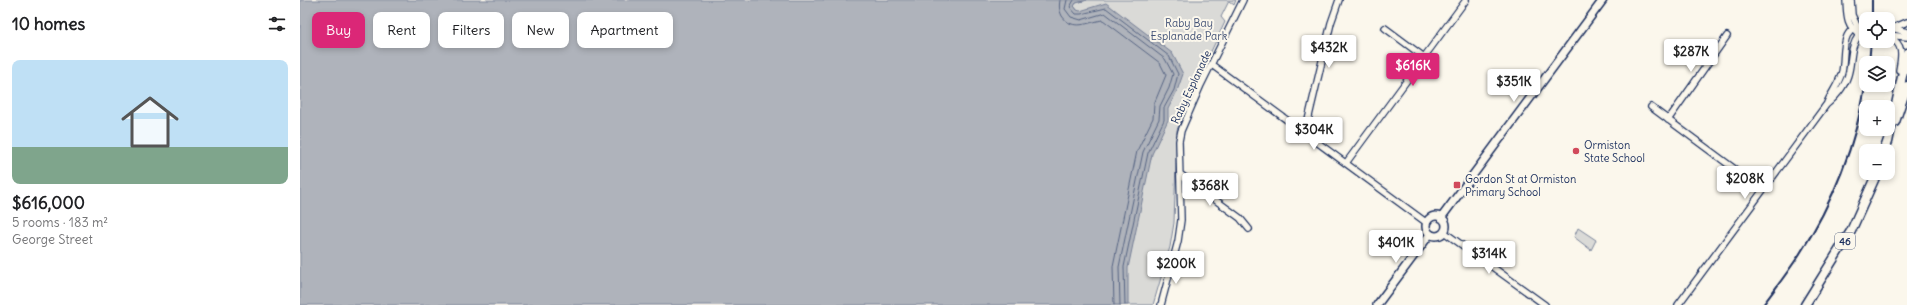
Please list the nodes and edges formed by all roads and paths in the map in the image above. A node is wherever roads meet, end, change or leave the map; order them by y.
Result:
1 (1243, 0) edge
2 (1339, 0) edge
3 (1466, 0) edge
4 (1603, 0) edge
5 (1846, 0) edge
6 (1852, 0) edge
7 (1907, 22) edge
8 (1895, 26) edge
9 (1859, 27) joint
10 (1385, 28) dead end
11 (1895, 29) edge
12 (1852, 30) junction
13 (1907, 32) edge
14 (1859, 35) joint
15 (1727, 36) dead end
16 (1895, 36) edge
17 (1907, 37) edge
18 (1895, 41) edge
19 (1907, 53) edge
20 (1424, 57) junction
21 (1212, 65) junction
22 (1907, 86) edge
23 (1894, 100) edge
24 (1895, 102) edge
25 (1826, 106) junction
26 (1651, 107) dead end
27 (1668, 120) junction
28 (1305, 133) junction
29 (1889, 136) edge
30 (1888, 142) joint
31 (1346, 163) junction
32 (1180, 174) junction
33 (1874, 180) edge
34 (1762, 190) junction
35 (1441, 218) junction
36 (1427, 222) junction
37 (1249, 230) dead end
38 (1444, 232) junction
39 (1430, 234) junction
40 (1160, 305) edge
41 (1377, 305) edge
42 (1544, 305) edge
43 (1678, 305) edge
44 (1806, 305) edge

1 - 21 street, Raby Esplanade
2 - 28 street
3 - 20 street
4 - 35 street
5 - 12 street
6 - 9 street
7 - 8 street
9 - 12 street
10 - 20 street
11 - 13 street
12 - 14 street
12 - 25 street
14 - 25 street
15 - 27 street
16 - 17 street
18 - 23 street
19 - 24 main road
20 - 31 street
21 - 28 street
21 - 32 street, Raby Esplanade
22 - 30 main road
25 - 34 street
26 - 27 street
27 - 34 street
28 - 31 street
29 - 30 main road
31 - 36 street
32 - 37 street
32 - 40 street, Raby Esplanade
33 - 44 main road, 46
34 - 43 street
35 - 36 street
35 - 38 street
36 - 39 street
38 - 39 street
38 - 42 street
39 - 41 street

